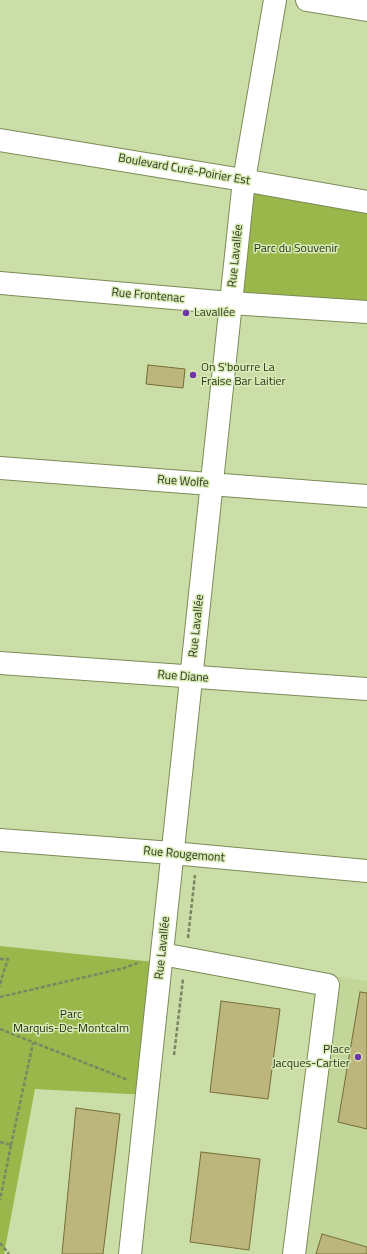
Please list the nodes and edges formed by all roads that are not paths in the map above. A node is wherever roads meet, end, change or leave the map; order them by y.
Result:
1 (275, 0) edge
2 (307, 0) edge
3 (367, 10) edge
4 (0, 140) edge
5 (244, 180) junction
6 (367, 202) edge
7 (0, 283) edge
8 (231, 303) junction
9 (367, 312) edge
10 (0, 468) edge
11 (212, 484) junction
12 (367, 496) edge
13 (0, 663) edge
14 (191, 677) junction
15 (367, 690) edge
16 (0, 840) edge
17 (172, 853) junction
18 (367, 871) edge
19 (162, 954) junction
20 (130, 1254) edge
21 (294, 1254) edge

1 - 5 street, Rue Lavallée
2 - 3 street
4 - 5 street, Boulevard Curé-Poirier Est
5 - 6 street, Boulevard Curé-Poirier Est
5 - 8 street, Rue Lavallée
7 - 8 street, Rue Frontenac
8 - 9 street, Rue Frontenac
8 - 11 street, Rue Lavallée
10 - 11 street, Rue Wolfe
11 - 12 street, Rue Wolfe
11 - 14 street, Rue Lavallée
13 - 14 street, Rue Diane
14 - 15 street, Rue Diane
14 - 17 street, Rue Lavallée
16 - 17 street, Rue Rougemont
17 - 18 street, Rue Rougemont
17 - 19 street, Rue Lavallée
19 - 20 street, Rue Lavallée
19 - 21 street

